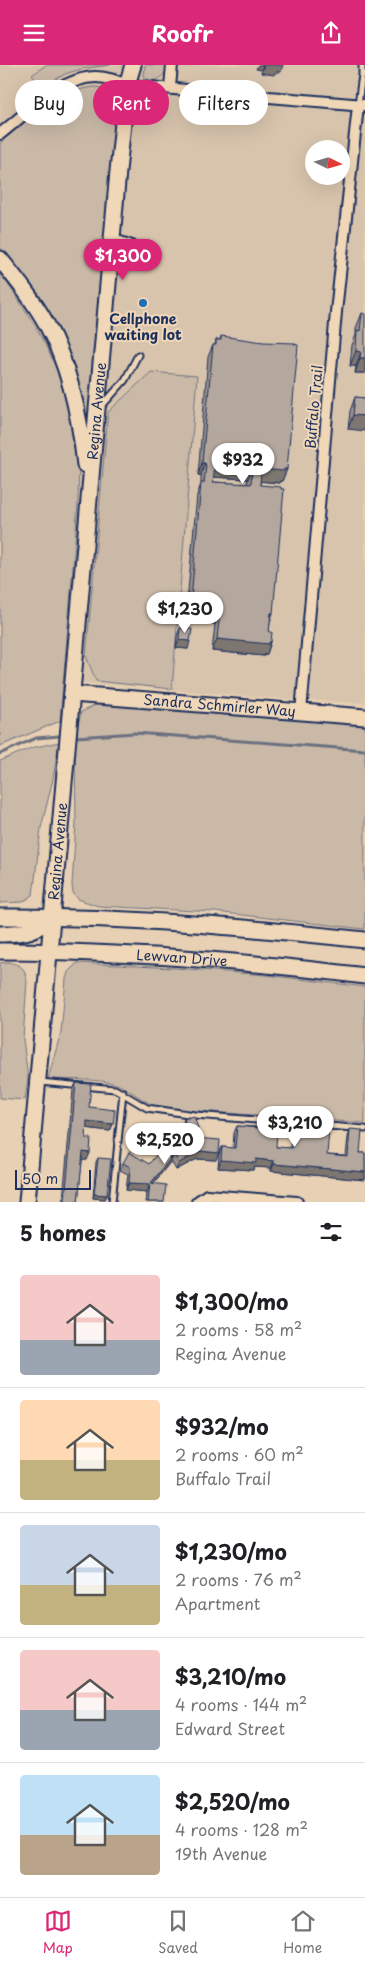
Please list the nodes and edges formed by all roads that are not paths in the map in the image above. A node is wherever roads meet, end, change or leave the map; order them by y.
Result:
1 (133, 65) edge
2 (172, 65) edge
3 (362, 65) edge
4 (363, 74) edge
5 (113, 80) edge
6 (128, 80) edge
7 (170, 87) joint
8 (362, 105) edge
9 (122, 125) edge
10 (0, 134) edge
11 (112, 236) junction
12 (0, 259) edge
13 (148, 261) dead end
14 (138, 355) dead end
15 (97, 411) junction
16 (88, 499) junction
17 (72, 694) junction
18 (301, 712) junction
19 (365, 717) edge
20 (52, 916) junction
21 (0, 917) edge
22 (0, 934) edge
23 (365, 940) edge
24 (0, 951) edge
25 (49, 951) junction
26 (365, 976) edge
27 (38, 1082) junction
28 (123, 1092) junction
29 (365, 1129) edge
30 (27, 1202) edge
31 (112, 1202) edge
32 (197, 1202) edge
33 (297, 1202) edge

1 - 6 street, Regina Avenue
2 - 7 street
3 - 4 lane
4 - 8 lane
5 - 10 street
7 - 8 street
8 - 18 street, Buffalo Trail
9 - 11 street, Regina Avenue
11 - 13 lane
11 - 15 street, Regina Avenue
12 - 16 street, Regina Avenue
14 - 15 lane
15 - 16 street, Regina Avenue
16 - 17 street, Regina Avenue
17 - 18 street, Sandra Schmirler Way
17 - 20 street, Regina Avenue
18 - 19 street, Sandra Schmirler Way
20 - 21 street
20 - 22 street
20 - 23 street
20 - 25 street, Regina Avenue
24 - 25 street, Lewvan Drive
25 - 26 street, Lewvan Drive
25 - 27 street, Regina Avenue
27 - 28 lane
27 - 30 street, Regina Avenue
28 - 29 lane
28 - 31 lane
32 - 33 street

